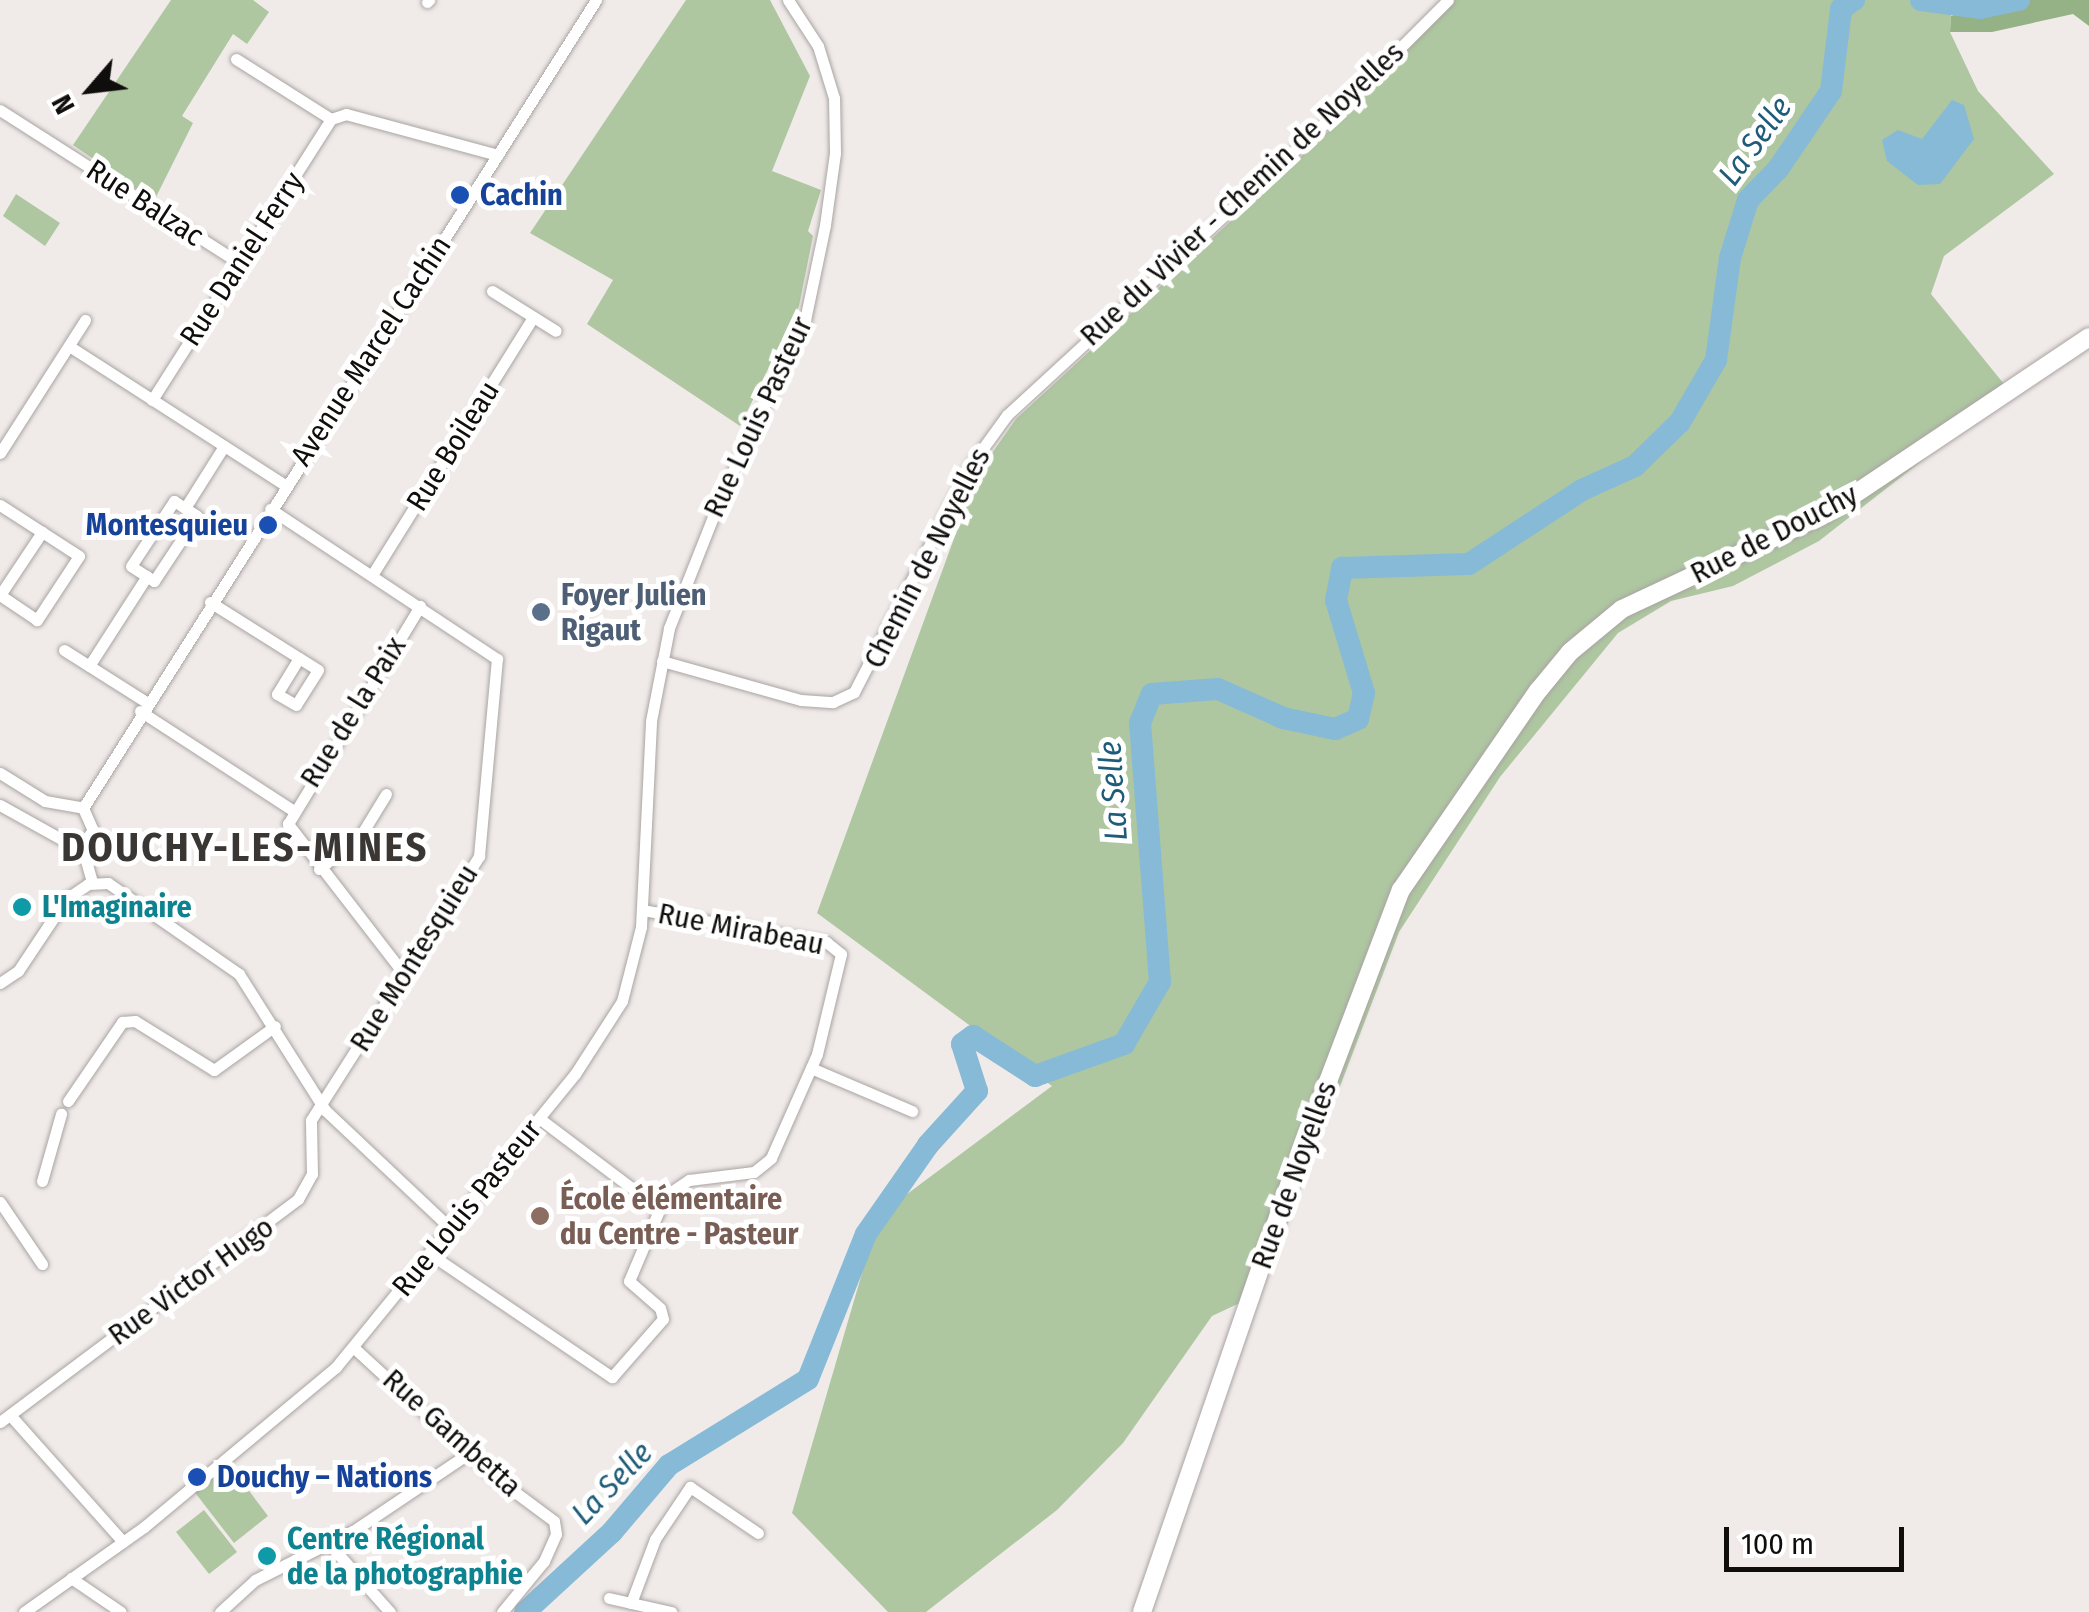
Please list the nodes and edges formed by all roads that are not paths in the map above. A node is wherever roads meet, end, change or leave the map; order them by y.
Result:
1 (596, 0) edge
2 (788, 0) edge
3 (1448, 0) edge
4 (236, 59) dead end
5 (0, 110) edge
6 (332, 119) junction
7 (498, 155) junction
8 (239, 264) junction
9 (492, 291) dead end
10 (533, 317) junction
11 (85, 320) dead end
12 (556, 331) dead end
13 (2089, 337) edge
14 (69, 346) junction
15 (1036, 387) joint
16 (152, 400) junction
17 (224, 446) junction
18 (0, 453) edge
19 (285, 485) junction
20 (0, 505) edge
21 (185, 508) junction
22 (270, 509) junction
23 (42, 532) junction
24 (372, 575) junction
25 (146, 576) junction
26 (210, 602) junction
27 (420, 606) junction
28 (64, 650) dead end
29 (300, 658) dead end
30 (662, 661) junction
31 (89, 666) junction
32 (143, 707) junction
33 (1490, 760) joint
34 (0, 773) edge
35 (386, 794) dead end
36 (0, 805) edge
37 (67, 807) junction
38 (83, 808) junction
39 (291, 809) junction
40 (60, 838) junction
41 (81, 843) junction
42 (319, 868) junction
43 (92, 882) junction
44 (643, 910) junction
45 (404, 974) junction
46 (0, 983) edge
47 (275, 1026) junction
48 (811, 1068) junction
49 (68, 1102) dead end
50 (321, 1104) junction
51 (912, 1111) dead end
52 (62, 1114) dead end
53 (540, 1119) junction
54 (42, 1181) dead end
55 (0, 1202) edge
56 (658, 1208) junction
57 (448, 1226) junction
58 (430, 1254) junction
59 (42, 1264) dead end
60 (354, 1347) junction
61 (5, 1418) edge
62 (469, 1453) junction
63 (758, 1533) dead end
64 (123, 1542) junction
65 (330, 1544) junction
66 (72, 1578) junction
67 (609, 1598) dead end
68 (631, 1603) junction
69 (24, 1612) edge
70 (121, 1612) edge
71 (220, 1612) edge
72 (390, 1612) edge
73 (502, 1612) edge
74 (672, 1612) edge
75 (1142, 1612) edge

1 - 7 street, Avenue Marcel Cachin
2 - 30 street, Rue Louis Pasteur
3 - 15 street, Rue du Vivier - Chemin de Noyelles
4 - 6 street
5 - 8 street, Rue Balzac
6 - 7 street
6 - 8 street, Rue Daniel Ferry
7 - 19 street, Avenue Marcel Cachin
8 - 16 street, Rue Daniel Ferry
9 - 10 street
10 - 12 street
10 - 24 street, Rue Boileau
11 - 14 street
13 - 33 street, Rue de Douchy
14 - 16 street
14 - 18 street
15 - 30 street, Chemin de Noyelles
16 - 17 street
17 - 19 street
17 - 21 street
19 - 22 street, Avenue Marcel Cachin
20 - 23 street
21 - 25 street
21 - 25 street
22 - 24 street, Rue Montesquieu
22 - 26 street, Avenue Marcel Cachin
23 - 23 street
24 - 27 street, Rue Montesquieu
25 - 31 street
26 - 29 street
26 - 32 street, Avenue Marcel Cachin
27 - 39 street, Rue de la Paix
27 - 45 street, Rue Montesquieu
28 - 31 street
30 - 44 street, Rue Louis Pasteur
31 - 32 street
32 - 38 street, Avenue Marcel Cachin
32 - 39 street
33 - 75 street, Rue de Noyelles
34 - 37 street
35 - 42 street
36 - 40 street
37 - 38 street
37 - 40 street
38 - 41 street
39 - 42 street, Rue de la Paix
40 - 41 street
41 - 43 street
42 - 45 street, Rue de la Paix
43 - 46 street
43 - 47 street
44 - 48 street, Rue Mirabeau
44 - 53 street, Rue Louis Pasteur
45 - 50 street, Rue Montesquieu
47 - 49 street
47 - 50 street
48 - 51 street
48 - 56 street
50 - 57 street
50 - 61 street, Rue Victor Hugo
52 - 54 street
53 - 56 street
53 - 57 street, Rue Louis Pasteur
55 - 59 street
56 - 58 street
57 - 58 street, Rue Louis Pasteur
58 - 60 street, Rue Louis Pasteur
60 - 62 street, Rue Gambetta
60 - 64 street, Rue Louis Pasteur
61 - 64 street
62 - 65 street
62 - 73 street, Rue Gambetta
63 - 68 street
64 - 66 street, Rue Louis Pasteur
65 - 71 street
65 - 72 street
66 - 69 street, Rue Louis Pasteur
66 - 70 street
67 - 68 street
68 - 74 street

